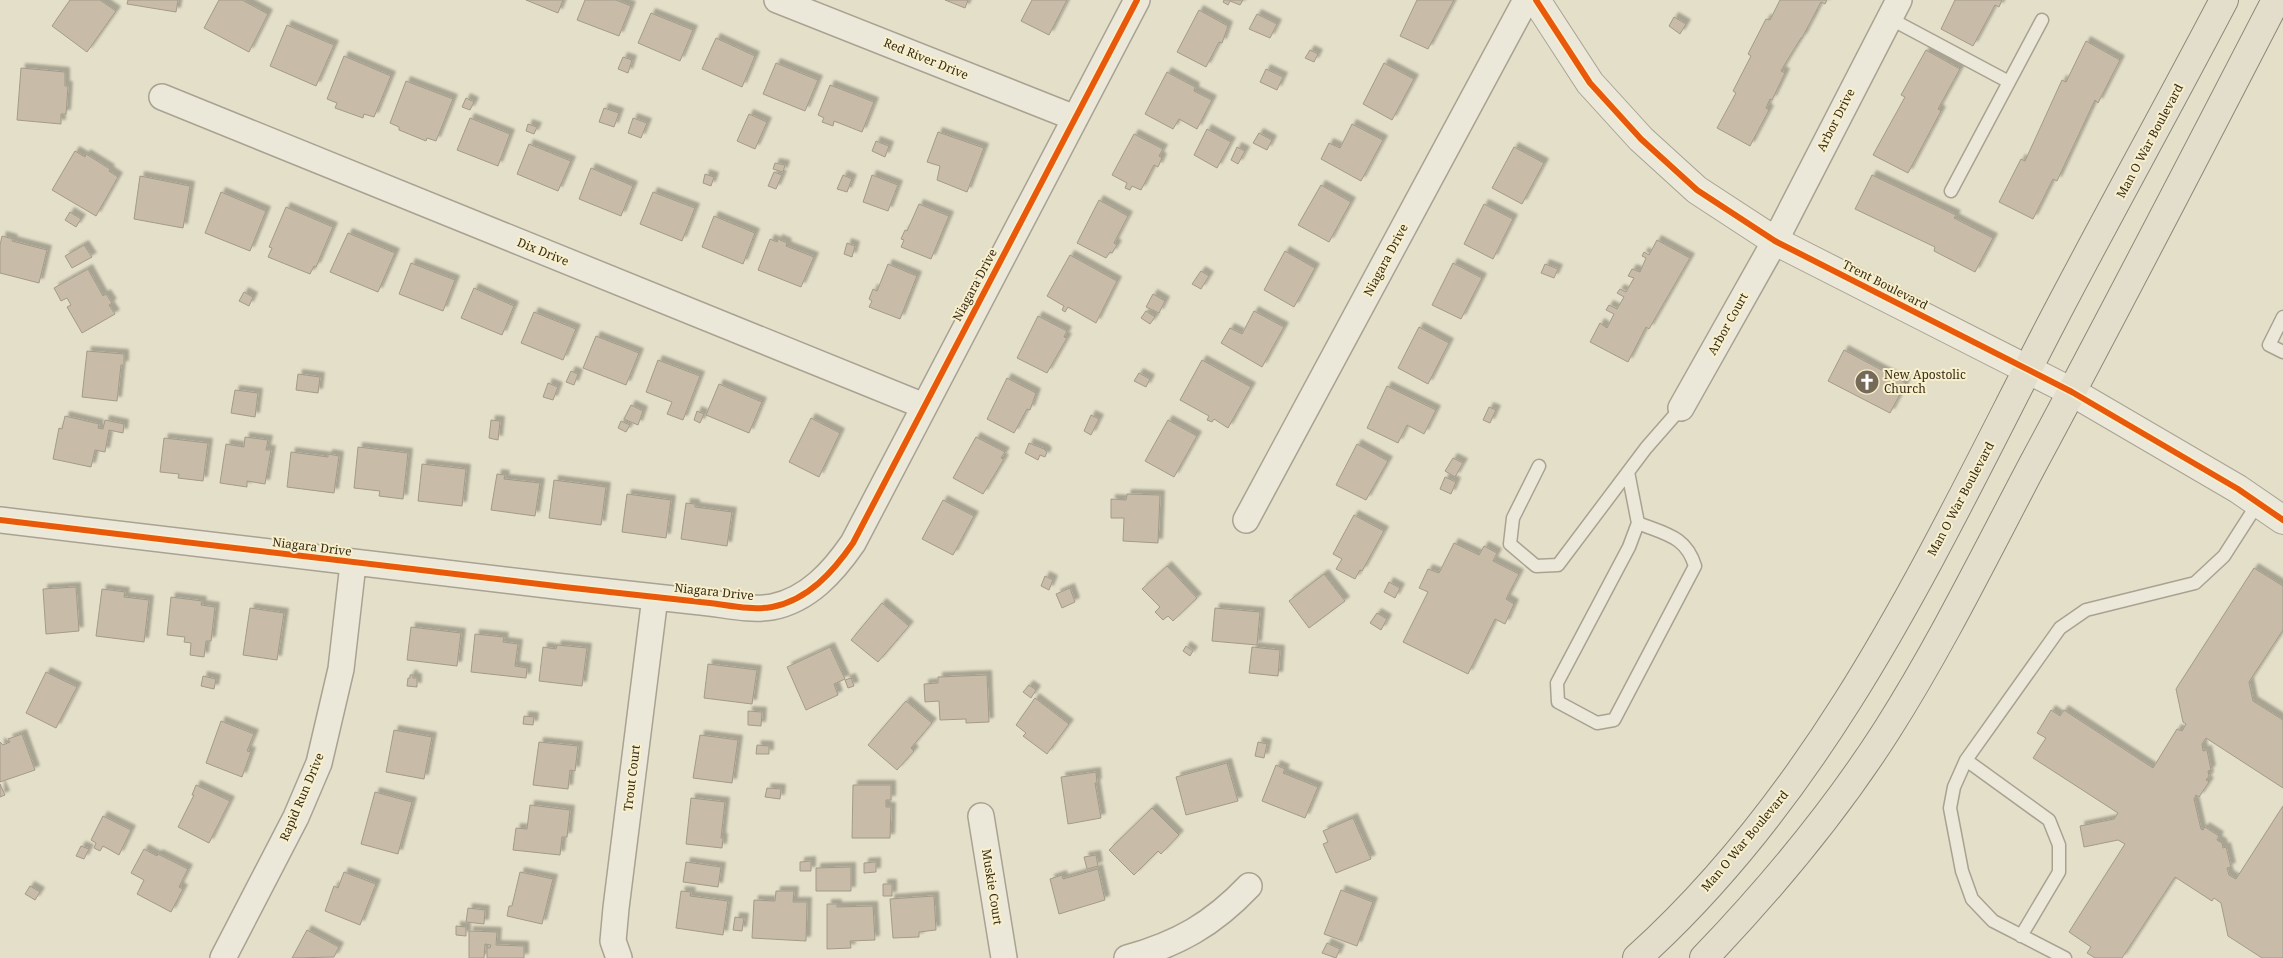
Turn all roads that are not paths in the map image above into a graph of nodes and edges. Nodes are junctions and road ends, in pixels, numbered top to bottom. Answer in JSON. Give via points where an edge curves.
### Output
{"nodes":[{"id":1,"x":777,"y":0,"type":"edge"},
{"id":2,"x":1137,"y":0,"type":"edge"},
{"id":3,"x":1526,"y":0,"type":"edge"},
{"id":4,"x":1536,"y":0,"type":"edge"},
{"id":5,"x":2224,"y":0,"type":"edge"},
{"id":6,"x":2276,"y":0,"type":"edge"},
{"id":7,"x":1894,"y":9,"type":"edge"},
{"id":8,"x":2042,"y":20,"type":"dead end"},
{"id":9,"x":2009,"y":82,"type":"junction"},
{"id":10,"x":162,"y":98,"type":"dead end"},
{"id":11,"x":1076,"y":118,"type":"junction"},
{"id":12,"x":1951,"y":191,"type":"dead end"},
{"id":13,"x":1775,"y":241,"type":"junction"},
{"id":14,"x":2283,"y":317,"type":"edge"},
{"id":15,"x":2283,"y":352,"type":"edge"},
{"id":16,"x":2028,"y":371,"type":"junction"},
{"id":17,"x":2072,"y":392,"type":"junction"},
{"id":18,"x":924,"y":406,"type":"junction"},
{"id":19,"x":1680,"y":408,"type":"joint"},
{"id":20,"x":1539,"y":466,"type":"dead end"},
{"id":21,"x":1628,"y":472,"type":"junction"},
{"id":22,"x":2258,"y":503,"type":"junction"},
{"id":23,"x":0,"y":520,"type":"edge"},
{"id":24,"x":1246,"y":520,"type":"dead end"},
{"id":25,"x":2283,"y":520,"type":"edge"},
{"id":26,"x":1638,"y":523,"type":"junction"},
{"id":27,"x":353,"y":564,"type":"junction"},
{"id":28,"x":655,"y":597,"type":"junction"},
{"id":29,"x":1966,"y":760,"type":"junction"},
{"id":30,"x":981,"y":816,"type":"dead end"},
{"id":31,"x":1249,"y":886,"type":"dead end"},
{"id":32,"x":2021,"y":936,"type":"junction"},
{"id":33,"x":223,"y":958,"type":"edge"},
{"id":34,"x":619,"y":958,"type":"edge"},
{"id":35,"x":1004,"y":958,"type":"edge"},
{"id":36,"x":1127,"y":958,"type":"edge"},
{"id":37,"x":1637,"y":958,"type":"edge"},
{"id":38,"x":1704,"y":958,"type":"edge"},
{"id":39,"x":2065,"y":958,"type":"edge"}],
"edges":[{"from":1,"to":11,"type":"street","name":"Red River Drive"},
{"from":2,"to":11,"type":"street","name":"Niagara Drive"},
{"from":3,"to":24,"type":"street","name":"Niagara Drive"},
{"from":4,"to":13,"type":"street","name":"Trent Boulevard","via":[[1590,83],[1641,139],[1697,190]]},
{"from":5,"to":16,"type":"main road","name":"Man O War Boulevard"},
{"from":6,"to":17,"type":"main road"},
{"from":7,"to":9,"type":"lane"},
{"from":7,"to":13,"type":"street","name":"Arbor Drive"},
{"from":8,"to":9,"type":"lane"},
{"from":9,"to":12,"type":"lane"},
{"from":10,"to":18,"type":"street","name":"Dix Drive"},
{"from":11,"to":18,"type":"street","name":"Niagara Drive"},
{"from":13,"to":16,"type":"street","name":"Trent Boulevard"},
{"from":13,"to":19,"type":"street","name":"Arbor Court"},
{"from":14,"to":15,"type":"lane","via":[[2269,345]]},
{"from":16,"to":17,"type":"street","name":"Trent Boulevard"},
{"from":16,"to":37,"type":"main road","name":"Man O War Boulevard","via":[[1867,670],[1814,755],[1732,860]]},
{"from":17,"to":22,"type":"street","name":"Trent Boulevard"},
{"from":17,"to":38,"type":"main road","via":[[1932,654],[1887,730],[1831,812],[1793,860]]},
{"from":18,"to":28,"type":"street","name":"Niagara Drive","via":[[853,543],[825,579],[806,593],[783,604],[754,608]]},
{"from":19,"to":21,"type":"lane"},
{"from":20,"to":21,"type":"lane","via":[[1513,518],[1510,544],[1536,566],[1558,565]]},
{"from":21,"to":26,"type":"lane"},
{"from":22,"to":25,"type":"street","name":"Trent Boulevard"},
{"from":22,"to":29,"type":"lane","via":[[2224,556],[2194,583],[2086,610],[2060,628]]},
{"from":23,"to":27,"type":"street","name":"Niagara Drive"},
{"from":26,"to":26,"type":"lane","via":[[1629,547],[1557,683],[1558,702],[1597,723],[1614,720],[1696,566],[1681,540]]},
{"from":27,"to":28,"type":"street","name":"Niagara Drive"},
{"from":27,"to":33,"type":"street","name":"Rapid Run Drive","via":[[341,669],[319,763],[296,817]]},
{"from":28,"to":34,"type":"street","name":"Trout Court","via":[[616,908],[613,941]]},
{"from":29,"to":32,"type":"lane","via":[[1954,787],[1950,808],[1962,871],[1972,899],[1993,921]]},
{"from":29,"to":32,"type":"lane","via":[[2049,820],[2059,845],[2059,872]]},
{"from":30,"to":35,"type":"street","name":"Muskie Court"},
{"from":31,"to":36,"type":"street","via":[[1232,904],[1199,929],[1156,950]]},
{"from":32,"to":39,"type":"lane"}]}
